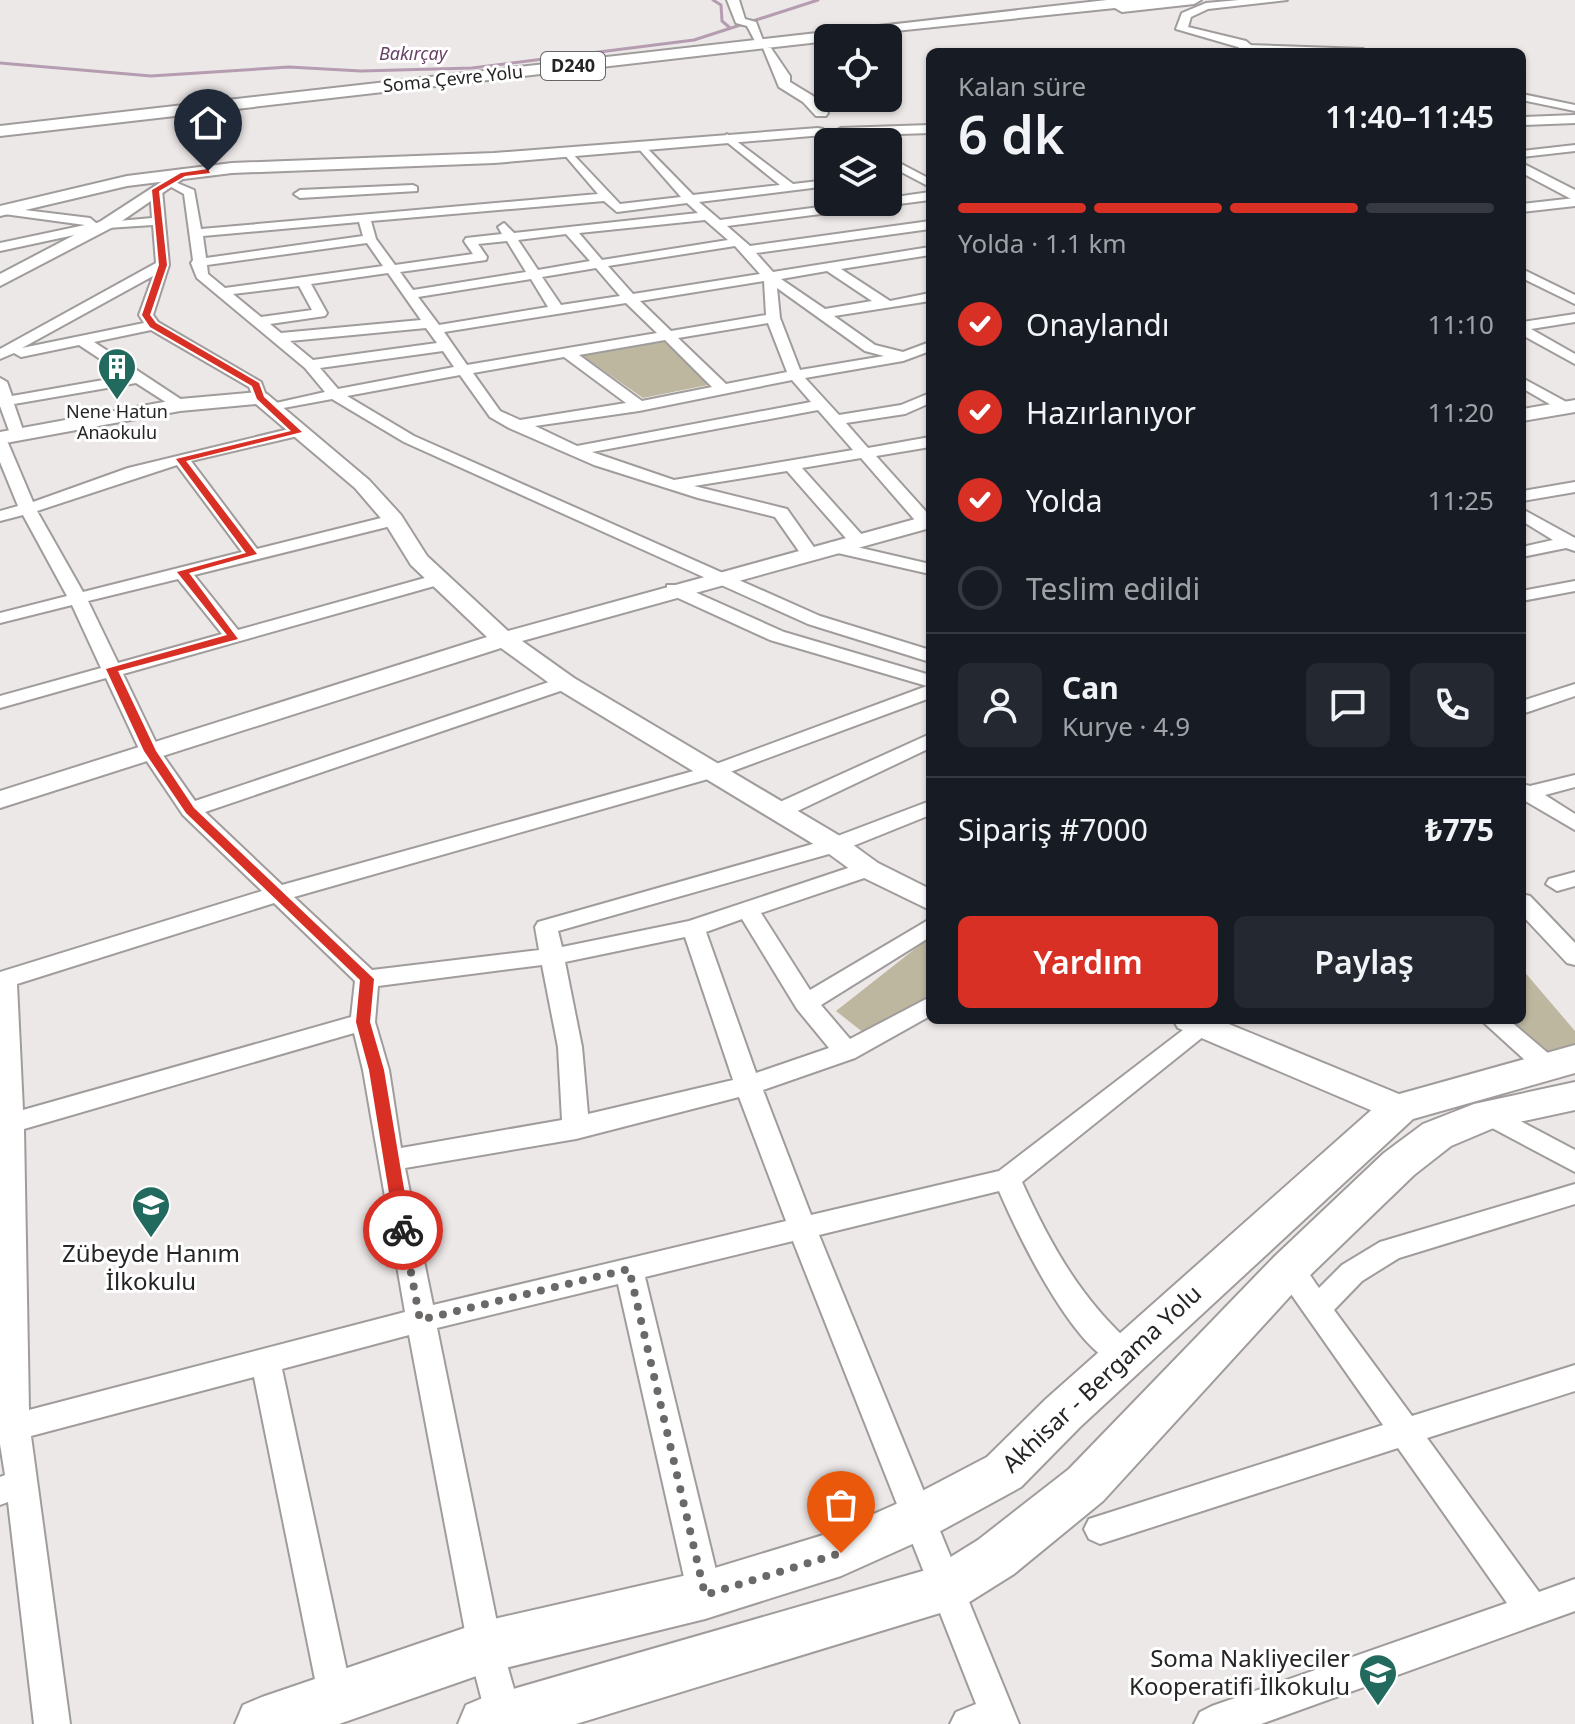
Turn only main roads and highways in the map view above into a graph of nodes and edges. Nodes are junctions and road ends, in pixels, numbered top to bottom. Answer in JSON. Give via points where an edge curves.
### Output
{"nodes":[{"id":1,"x":1145,"y":0,"type":"edge"},
{"id":2,"x":1194,"y":0,"type":"edge"},
{"id":3,"x":902,"y":34,"type":"edge"},
{"id":4,"x":814,"y":44,"type":"edge"},
{"id":5,"x":1575,"y":119,"type":"edge"},
{"id":6,"x":1526,"y":121,"type":"edge"},
{"id":7,"x":922,"y":129,"type":"edge"},
{"id":8,"x":0,"y":131,"type":"edge"},
{"id":9,"x":0,"y":138,"type":"edge"},
{"id":10,"x":2,"y":211,"type":"edge"},
{"id":11,"x":1566,"y":1074,"type":"edge"},
{"id":12,"x":498,"y":1722,"type":"edge"},
{"id":13,"x":262,"y":1724,"type":"edge"}],
"edges":[{"from":1,"to":8,"type":"highway","name":"Soma Çevre Yolu","number":"D240"},
{"from":2,"to":3,"type":"highway"},
{"from":4,"to":9,"type":"highway","name":"Soma Çevre Yolu","number":"D240"},
{"from":5,"to":6,"type":"main road"},
{"from":7,"to":10,"type":"main road","via":[[826,125],[569,153],[309,163],[102,186]]},
{"from":11,"to":12,"type":"main road","via":[[1437,1135],[1399,1164],[1289,1269],[1086,1485],[996,1557],[945,1589]]},
{"from":11,"to":13,"type":"main road","name":"Akhisar - Bergama Yolu","via":[[1399,1108],[1004,1472],[920,1517],[841,1553],[705,1595],[485,1647]]}]}
